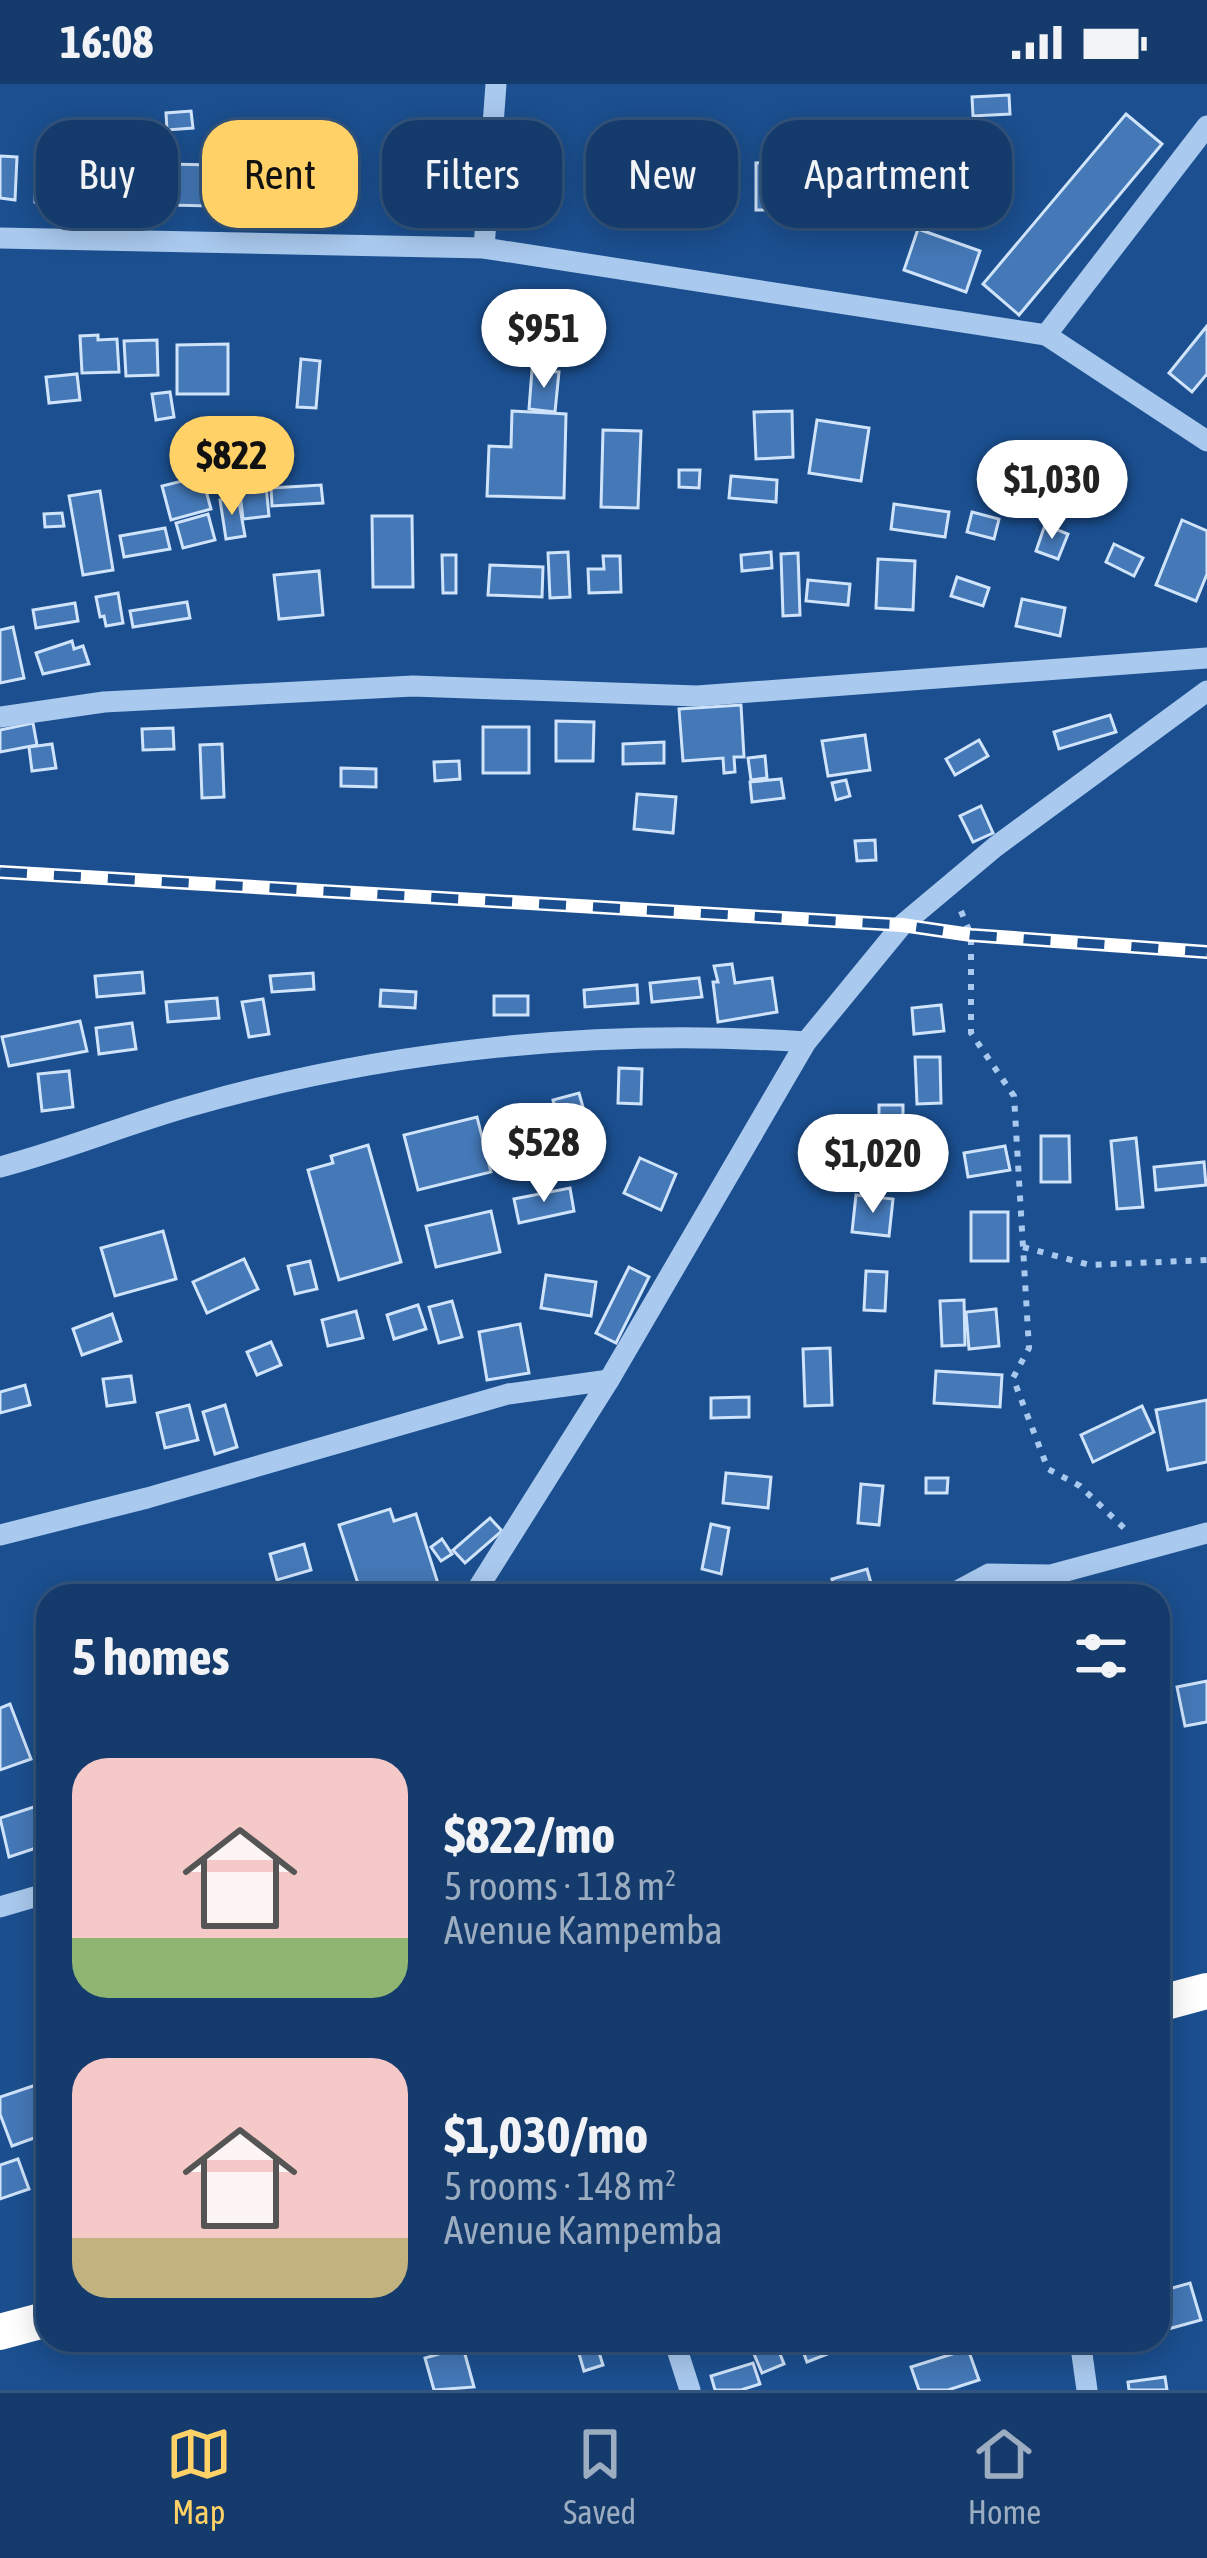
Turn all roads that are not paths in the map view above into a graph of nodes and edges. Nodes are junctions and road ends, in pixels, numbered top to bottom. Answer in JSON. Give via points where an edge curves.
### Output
{"nodes":[{"id":1,"x":496,"y":84,"type":"edge"},
{"id":2,"x":1207,"y":126,"type":"edge"},
{"id":3,"x":0,"y":238,"type":"edge"},
{"id":4,"x":484,"y":248,"type":"junction"},
{"id":5,"x":1046,"y":335,"type":"junction"},
{"id":6,"x":1207,"y":441,"type":"edge"},
{"id":7,"x":1207,"y":658,"type":"edge"},
{"id":8,"x":1207,"y":691,"type":"edge"},
{"id":9,"x":0,"y":716,"type":"edge"},
{"id":10,"x":806,"y":1042,"type":"junction"},
{"id":11,"x":0,"y":1166,"type":"edge"},
{"id":12,"x":609,"y":1380,"type":"junction"},
{"id":13,"x":1207,"y":1532,"type":"edge"},
{"id":14,"x":0,"y":1534,"type":"edge"},
{"id":15,"x":481,"y":1584,"type":"edge"},
{"id":16,"x":970,"y":1584,"type":"edge"},
{"id":17,"x":36,"y":1896,"type":"edge"},
{"id":18,"x":0,"y":1906,"type":"edge"},
{"id":19,"x":1207,"y":1991,"type":"edge"},
{"id":20,"x":1170,"y":2001,"type":"edge"},
{"id":21,"x":36,"y":2322,"type":"edge"},
{"id":22,"x":0,"y":2332,"type":"edge"},
{"id":23,"x":678,"y":2352,"type":"edge"},
{"id":24,"x":1082,"y":2352,"type":"edge"},
{"id":25,"x":690,"y":2390,"type":"edge"},
{"id":26,"x":1087,"y":2390,"type":"edge"}],
"edges":[{"from":1,"to":4,"type":"street"},
{"from":2,"to":5,"type":"street"},
{"from":3,"to":4,"type":"street"},
{"from":4,"to":5,"type":"street"},
{"from":5,"to":6,"type":"street"},
{"from":7,"to":9,"type":"street","via":[[697,697],[412,686],[104,702]]},
{"from":8,"to":10,"type":"street","via":[[902,925]]},
{"from":10,"to":11,"type":"street","via":[[720,1036],[521,1045],[382,1064],[194,1105]]},
{"from":10,"to":12,"type":"street"},
{"from":12,"to":14,"type":"street","via":[[508,1394]]},
{"from":12,"to":15,"type":"street"},
{"from":13,"to":16,"type":"street","via":[[1051,1575],[989,1574]]},
{"from":17,"to":18,"type":"street"},
{"from":19,"to":20,"type":"highway"},
{"from":21,"to":22,"type":"highway"},
{"from":23,"to":25,"type":"street"},
{"from":24,"to":26,"type":"street"}]}
